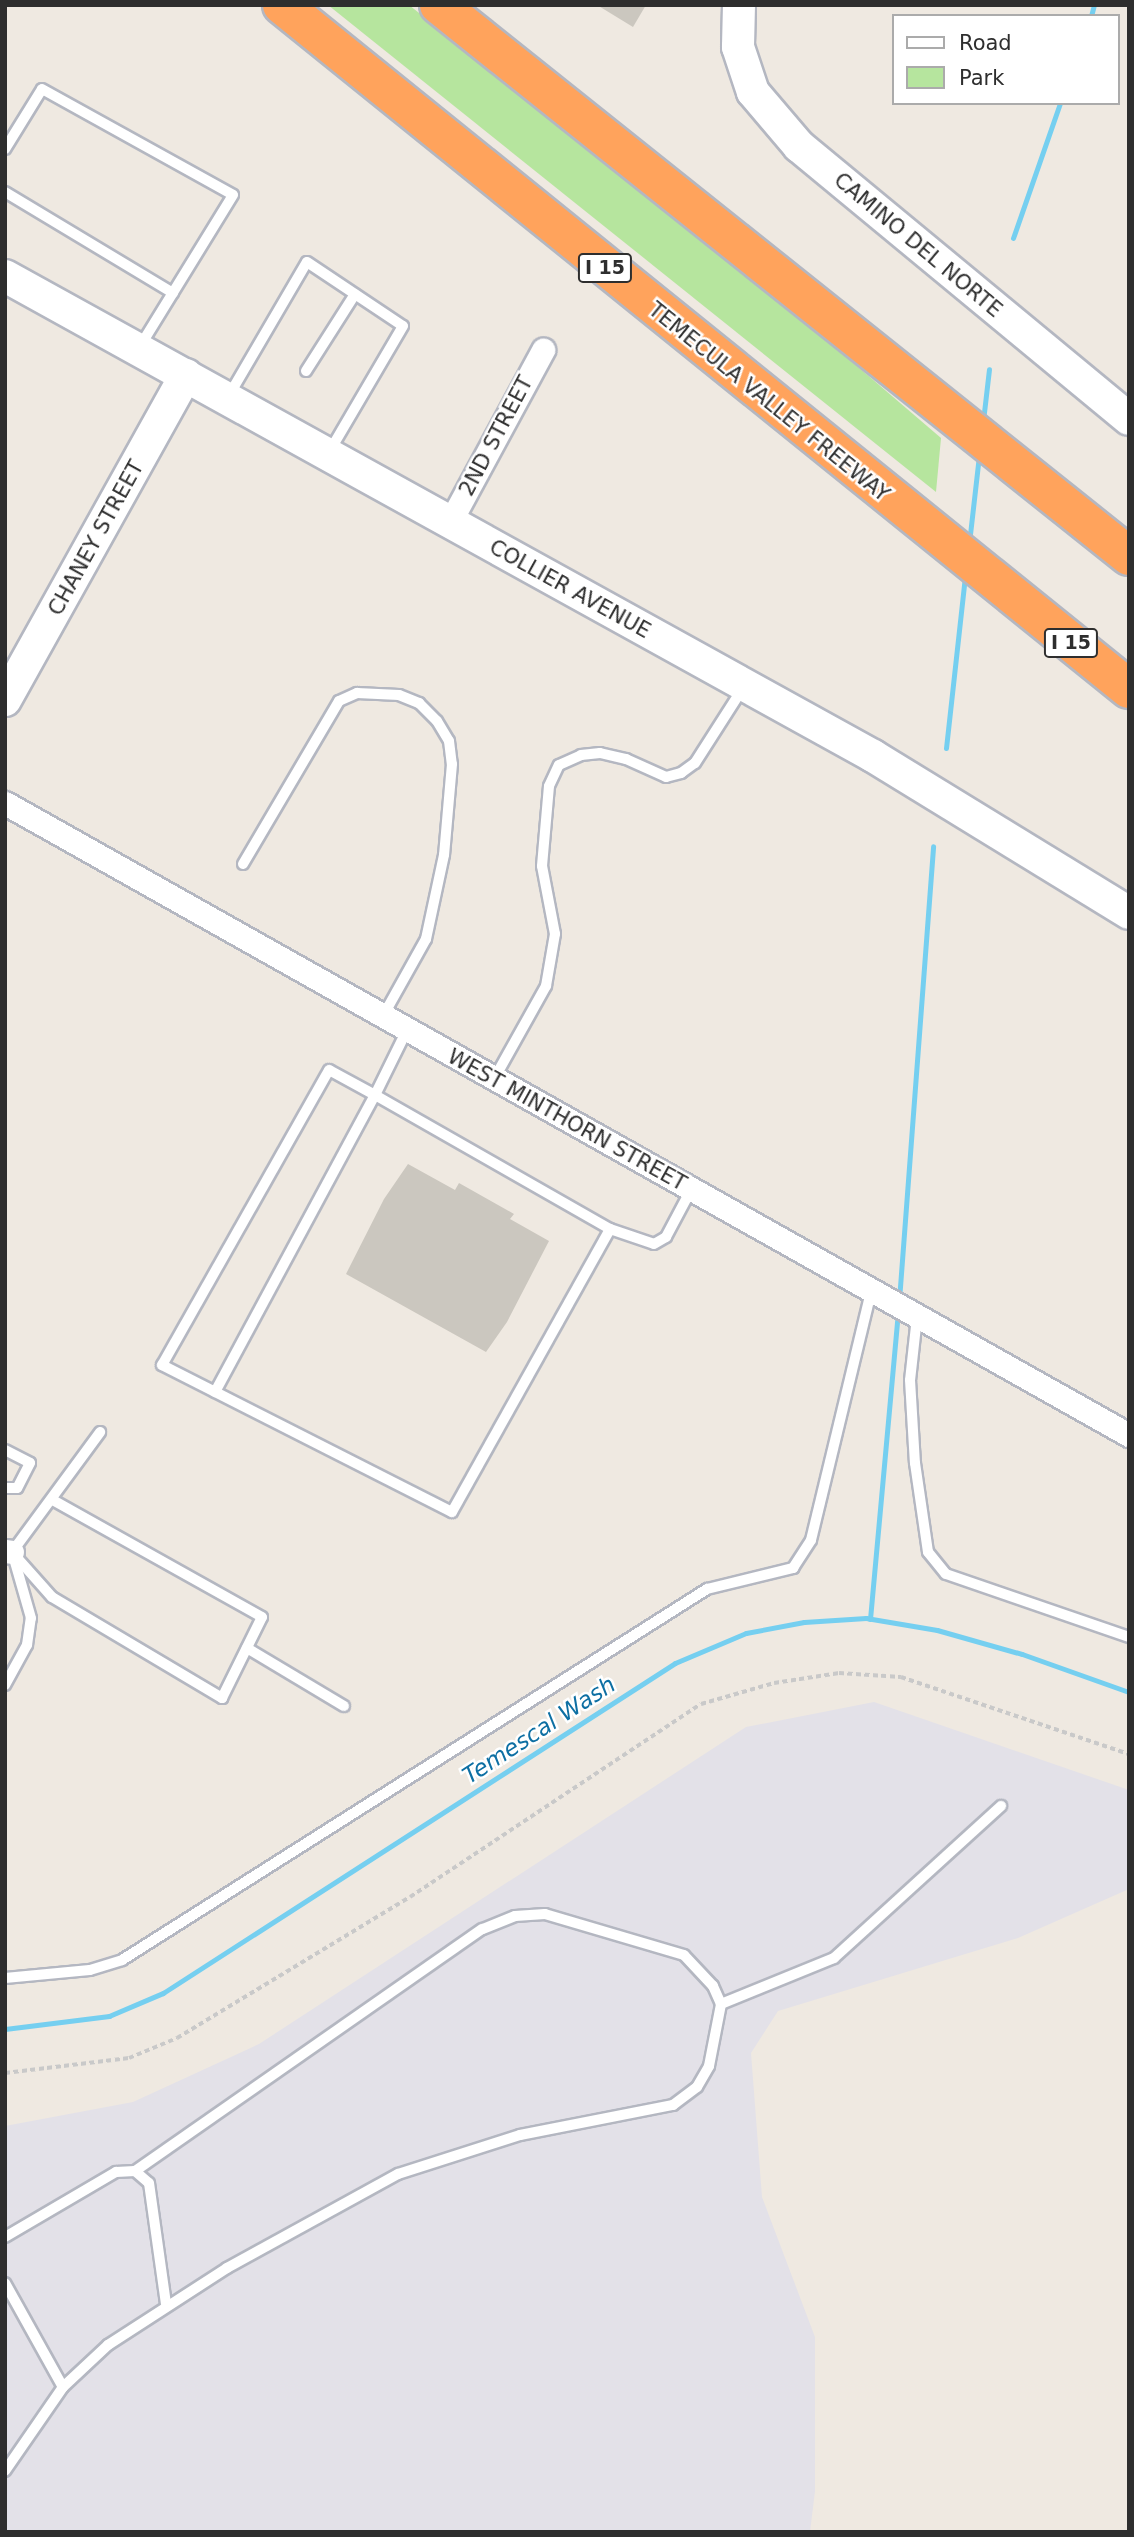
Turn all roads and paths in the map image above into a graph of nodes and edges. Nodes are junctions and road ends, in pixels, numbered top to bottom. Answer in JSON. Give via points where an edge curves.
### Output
{"nodes":[{"id":1,"x":282,"y":5,"type":"edge"},
{"id":2,"x":439,"y":5,"type":"edge"},
{"id":3,"x":739,"y":5,"type":"edge"},
{"id":4,"x":5,"y":149,"type":"edge"},
{"id":5,"x":5,"y":192,"type":"edge"},
{"id":6,"x":5,"y":276,"type":"edge"},
{"id":7,"x":173,"y":293,"type":"junction"},
{"id":8,"x":355,"y":294,"type":"junction"},
{"id":9,"x":139,"y":348,"type":"junction"},
{"id":10,"x":542,"y":350,"type":"dead end"},
{"id":11,"x":306,"y":371,"type":"dead end"},
{"id":12,"x":186,"y":375,"type":"junction"},
{"id":13,"x":228,"y":397,"type":"junction"},
{"id":14,"x":1129,"y":419,"type":"edge"},
{"id":15,"x":328,"y":453,"type":"junction"},
{"id":16,"x":450,"y":522,"type":"junction"},
{"id":17,"x":1129,"y":556,"type":"edge"},
{"id":18,"x":745,"y":685,"type":"junction"},
{"id":19,"x":1129,"y":689,"type":"edge"},
{"id":20,"x":5,"y":700,"type":"edge"},
{"id":21,"x":5,"y":803,"type":"edge"},
{"id":22,"x":243,"y":864,"type":"dead end"},
{"id":23,"x":1129,"y":913,"type":"edge"},
{"id":24,"x":383,"y":1016,"type":"junction"},
{"id":25,"x":407,"y":1030,"type":"junction"},
{"id":26,"x":494,"y":1079,"type":"junction"},
{"id":27,"x":375,"y":1095,"type":"junction"},
{"id":28,"x":691,"y":1190,"type":"junction"},
{"id":29,"x":610,"y":1229,"type":"junction"},
{"id":30,"x":863,"y":1287,"type":"junction"},
{"id":31,"x":917,"y":1317,"type":"junction"},
{"id":32,"x":215,"y":1392,"type":"junction"},
{"id":33,"x":100,"y":1432,"type":"dead end"},
{"id":34,"x":1129,"y":1435,"type":"edge"},
{"id":35,"x":5,"y":1450,"type":"edge"},
{"id":36,"x":5,"y":1488,"type":"edge"},
{"id":37,"x":53,"y":1500,"type":"junction"},
{"id":38,"x":8,"y":1551,"type":"edge"},
{"id":39,"x":1129,"y":1637,"type":"edge"},
{"id":40,"x":247,"y":1648,"type":"junction"},
{"id":41,"x":5,"y":1685,"type":"edge"},
{"id":42,"x":344,"y":1706,"type":"dead end"},
{"id":43,"x":1129,"y":1754,"type":"edge"},
{"id":44,"x":1001,"y":1807,"type":"dead end"},
{"id":45,"x":5,"y":1978,"type":"edge"},
{"id":46,"x":721,"y":2004,"type":"junction"},
{"id":47,"x":5,"y":2073,"type":"edge"},
{"id":48,"x":135,"y":2171,"type":"junction"},
{"id":49,"x":5,"y":2237,"type":"edge"},
{"id":50,"x":5,"y":2283,"type":"edge"},
{"id":51,"x":166,"y":2304,"type":"junction"},
{"id":52,"x":63,"y":2386,"type":"junction"},
{"id":53,"x":5,"y":2471,"type":"edge"}],
"edges":[{"from":1,"to":19,"type":"highway","name":"TEMECULA VALLEY FREEWAY","number":"I 15"},
{"from":2,"to":17,"type":"highway"},
{"from":3,"to":14,"type":"main road","name":"CAMINO DEL NORTE","via":[[738,47],[753,92],[799,146]]},
{"from":4,"to":7,"type":"lane","via":[[42,89],[233,195]]},
{"from":5,"to":7,"type":"lane"},
{"from":6,"to":9,"type":"main road","name":"COLLIER AVENUE"},
{"from":7,"to":9,"type":"lane"},
{"from":8,"to":11,"type":"lane"},
{"from":8,"to":13,"type":"lane","via":[[307,262]]},
{"from":8,"to":15,"type":"lane","via":[[403,326]]},
{"from":9,"to":12,"type":"main road","name":"COLLIER AVENUE"},
{"from":10,"to":16,"type":"street","name":"2ND STREET"},
{"from":12,"to":13,"type":"main road","name":"COLLIER AVENUE"},
{"from":12,"to":20,"type":"main road","name":"CHANEY STREET"},
{"from":13,"to":15,"type":"main road","name":"COLLIER AVENUE"},
{"from":15,"to":16,"type":"main road","name":"COLLIER AVENUE"},
{"from":16,"to":18,"type":"main road","name":"COLLIER AVENUE"},
{"from":18,"to":23,"type":"main road","name":"COLLIER AVENUE","via":[[873,756]]},
{"from":18,"to":26,"type":"lane","via":[[695,763],[681,773],[666,777],[600,753],[559,765],[549,786],[542,866],[555,934],[545,986]]},
{"from":21,"to":24,"type":"street","name":"WEST MINTHORN STREET"},
{"from":22,"to":24,"type":"lane","via":[[339,701],[357,693],[399,695],[419,703],[437,721],[449,741],[452,764],[443,855],[426,939]]},
{"from":24,"to":25,"type":"street","name":"WEST MINTHORN STREET"},
{"from":25,"to":26,"type":"street","name":"WEST MINTHORN STREET"},
{"from":25,"to":27,"type":"lane"},
{"from":26,"to":28,"type":"street","name":"WEST MINTHORN STREET"},
{"from":27,"to":29,"type":"lane"},
{"from":27,"to":32,"type":"lane"},
{"from":27,"to":32,"type":"lane","via":[[329,1070],[162,1365]]},
{"from":28,"to":29,"type":"lane","via":[[666,1237],[654,1244]]},
{"from":28,"to":30,"type":"street","name":"WEST MINTHORN STREET"},
{"from":29,"to":32,"type":"lane","via":[[452,1512]]},
{"from":30,"to":31,"type":"street","name":"WEST MINTHORN STREET"},
{"from":30,"to":45,"type":"lane","via":[[811,1540],[793,1568],[707,1589],[122,1960],[90,1970]]},
{"from":31,"to":34,"type":"street","name":"WEST MINTHORN STREET"},
{"from":31,"to":39,"type":"lane","via":[[910,1380],[928,1552],[946,1574]]},
{"from":33,"to":37,"type":"lane"},
{"from":35,"to":36,"type":"lane","via":[[30,1463],[17,1488]]},
{"from":37,"to":38,"type":"lane"},
{"from":37,"to":40,"type":"lane","via":[[262,1617]]},
{"from":38,"to":40,"type":"lane","via":[[52,1597],[222,1698]]},
{"from":38,"to":41,"type":"lane","via":[[31,1618],[27,1646]]},
{"from":40,"to":42,"type":"lane"},
{"from":43,"to":47,"type":"path","via":[[901,1677],[839,1673],[738,1693],[701,1704],[410,1897],[177,2038],[129,2058]]},
{"from":44,"to":46,"type":"lane","via":[[834,1958]]},
{"from":46,"to":48,"type":"lane","via":[[713,1986],[684,1955],[545,1914],[515,1916],[482,1929]]},
{"from":46,"to":51,"type":"lane","via":[[709,2066],[697,2087],[673,2105],[520,2135],[398,2174]]},
{"from":48,"to":49,"type":"lane","via":[[116,2172]]},
{"from":48,"to":51,"type":"lane","via":[[149,2183]]},
{"from":50,"to":52,"type":"lane"},
{"from":51,"to":52,"type":"lane","via":[[107,2345]]},
{"from":52,"to":53,"type":"lane"}]}
